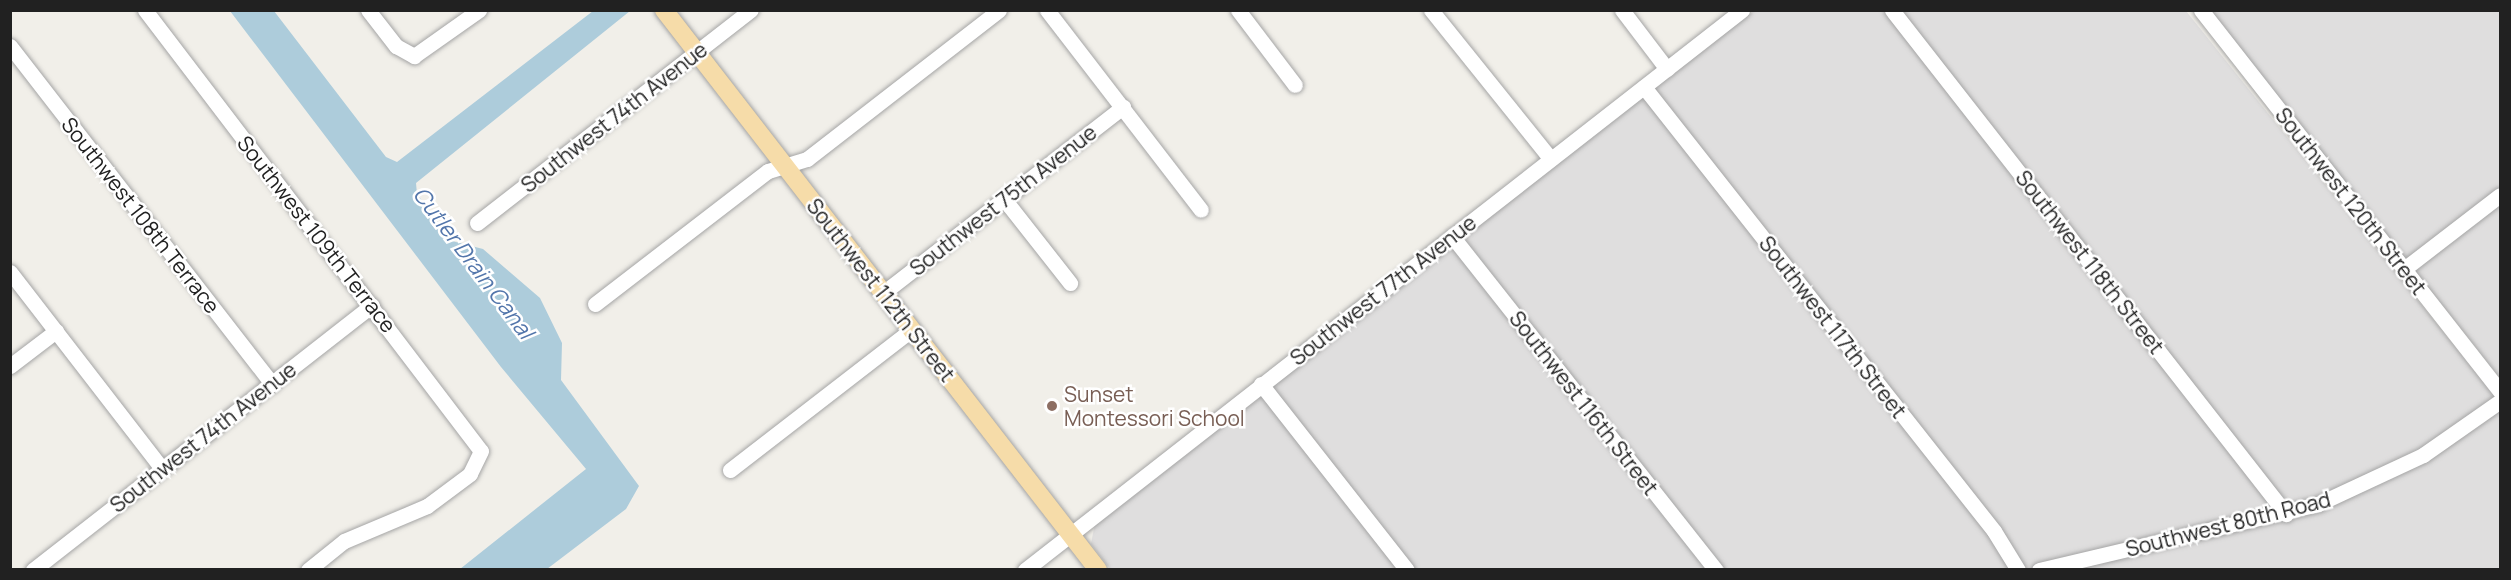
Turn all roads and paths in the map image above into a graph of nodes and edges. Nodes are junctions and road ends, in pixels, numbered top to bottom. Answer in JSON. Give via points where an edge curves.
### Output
{"nodes":[{"id":1,"x":145,"y":10,"type":"edge"},
{"id":2,"x":368,"y":10,"type":"edge"},
{"id":3,"x":479,"y":10,"type":"edge"},
{"id":4,"x":664,"y":10,"type":"edge"},
{"id":5,"x":752,"y":10,"type":"edge"},
{"id":6,"x":999,"y":10,"type":"edge"},
{"id":7,"x":1047,"y":10,"type":"edge"},
{"id":8,"x":1238,"y":10,"type":"edge"},
{"id":9,"x":1431,"y":10,"type":"edge"},
{"id":10,"x":1622,"y":10,"type":"edge"},
{"id":11,"x":1742,"y":10,"type":"edge"},
{"id":12,"x":1892,"y":10,"type":"edge"},
{"id":13,"x":2201,"y":10,"type":"edge"},
{"id":14,"x":10,"y":46,"type":"edge"},
{"id":15,"x":696,"y":52,"type":"junction"},
{"id":16,"x":1667,"y":69,"type":"junction"},
{"id":17,"x":1295,"y":85,"type":"dead end"},
{"id":18,"x":1644,"y":87,"type":"junction"},
{"id":19,"x":1122,"y":107,"type":"junction"},
{"id":20,"x":1551,"y":159,"type":"junction"},
{"id":21,"x":785,"y":166,"type":"junction"},
{"id":22,"x":2500,"y":195,"type":"edge"},
{"id":23,"x":1005,"y":199,"type":"junction"},
{"id":24,"x":1201,"y":210,"type":"dead end"},
{"id":25,"x":477,"y":223,"type":"dead end"},
{"id":26,"x":1452,"y":236,"type":"junction"},
{"id":27,"x":2404,"y":269,"type":"junction"},
{"id":28,"x":10,"y":272,"type":"edge"},
{"id":29,"x":1070,"y":283,"type":"dead end"},
{"id":30,"x":883,"y":293,"type":"junction"},
{"id":31,"x":595,"y":304,"type":"dead end"},
{"id":32,"x":372,"y":305,"type":"junction"},
{"id":33,"x":911,"y":330,"type":"junction"},
{"id":34,"x":56,"y":331,"type":"junction"},
{"id":35,"x":10,"y":366,"type":"edge"},
{"id":36,"x":272,"y":384,"type":"junction"},
{"id":37,"x":1261,"y":384,"type":"junction"},
{"id":38,"x":2500,"y":391,"type":"edge"},
{"id":39,"x":2500,"y":401,"type":"edge"},
{"id":40,"x":162,"y":469,"type":"junction"},
{"id":41,"x":730,"y":470,"type":"dead end"},
{"id":42,"x":2286,"y":514,"type":"junction"},
{"id":43,"x":1071,"y":534,"type":"junction"},
{"id":44,"x":33,"y":570,"type":"edge"},
{"id":45,"x":308,"y":570,"type":"edge"},
{"id":46,"x":1025,"y":570,"type":"edge"},
{"id":47,"x":1098,"y":570,"type":"edge"},
{"id":48,"x":1407,"y":570,"type":"edge"},
{"id":49,"x":1716,"y":570,"type":"edge"},
{"id":50,"x":2018,"y":570,"type":"edge"},
{"id":51,"x":2039,"y":570,"type":"edge"}],
"edges":[{"from":1,"to":32,"type":"street","name":"Southwest 109th Terrace"},
{"from":2,"to":3,"type":"street","via":[[408,54],[426,51]]},
{"from":4,"to":15,"type":"main road","name":"Southwest 112th Street"},
{"from":5,"to":15,"type":"street","name":"Southwest 74th Avenue"},
{"from":6,"to":21,"type":"street","via":[[807,159]]},
{"from":7,"to":19,"type":"street"},
{"from":8,"to":17,"type":"street"},
{"from":9,"to":20,"type":"street"},
{"from":10,"to":16,"type":"street"},
{"from":11,"to":16,"type":"street","name":"Southwest 77th Avenue"},
{"from":12,"to":42,"type":"street","name":"Southwest 118th Street"},
{"from":13,"to":27,"type":"street","name":"Southwest 120th Street"},
{"from":14,"to":36,"type":"street","name":"Southwest 108th Terrace"},
{"from":15,"to":21,"type":"main road","name":"Southwest 112th Street"},
{"from":15,"to":25,"type":"street","name":"Southwest 74th Avenue"},
{"from":16,"to":18,"type":"street","name":"Southwest 77th Avenue"},
{"from":18,"to":20,"type":"street","name":"Southwest 77th Avenue"},
{"from":18,"to":50,"type":"street","name":"Southwest 117th Street","via":[[1994,531]]},
{"from":19,"to":23,"type":"street","name":"Southwest 75th Avenue"},
{"from":19,"to":24,"type":"street"},
{"from":20,"to":26,"type":"street","name":"Southwest 77th Avenue"},
{"from":21,"to":30,"type":"main road","name":"Southwest 112th Street"},
{"from":21,"to":31,"type":"street","via":[[768,171]]},
{"from":22,"to":27,"type":"street"},
{"from":23,"to":29,"type":"street"},
{"from":23,"to":30,"type":"street","name":"Southwest 75th Avenue"},
{"from":26,"to":37,"type":"street","name":"Southwest 77th Avenue"},
{"from":26,"to":49,"type":"street","name":"Southwest 116th Street"},
{"from":27,"to":38,"type":"street","name":"Southwest 120th Street"},
{"from":28,"to":34,"type":"street"},
{"from":30,"to":33,"type":"main road","name":"Southwest 112th Street"},
{"from":32,"to":36,"type":"street","name":"Southwest 74th Avenue"},
{"from":32,"to":45,"type":"street","name":"Southwest 109th Terrace","via":[[473,436],[480,461],[427,506],[344,541]]},
{"from":33,"to":41,"type":"street"},
{"from":33,"to":43,"type":"main road","name":"Southwest 112th Street"},
{"from":34,"to":35,"type":"street"},
{"from":34,"to":40,"type":"street"},
{"from":36,"to":40,"type":"street","name":"Southwest 74th Avenue"},
{"from":37,"to":43,"type":"street","name":"Southwest 77th Avenue"},
{"from":37,"to":48,"type":"street"},
{"from":39,"to":42,"type":"street","name":"Southwest 80th Road","via":[[2392,472]]},
{"from":40,"to":44,"type":"street","name":"Southwest 74th Avenue"},
{"from":42,"to":51,"type":"street","name":"Southwest 80th Road"},
{"from":43,"to":46,"type":"street","name":"Southwest 77th Avenue"},
{"from":43,"to":47,"type":"main road","name":"Southwest 112th Street"}]}
